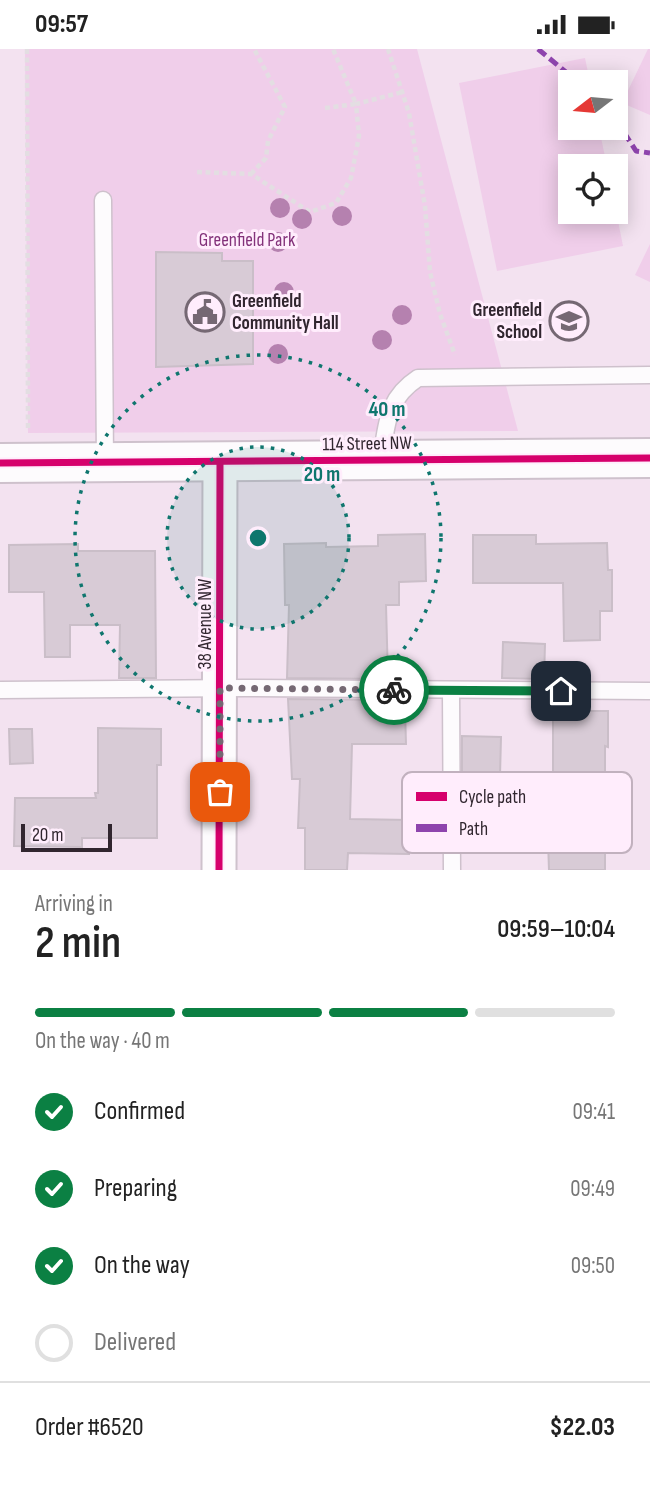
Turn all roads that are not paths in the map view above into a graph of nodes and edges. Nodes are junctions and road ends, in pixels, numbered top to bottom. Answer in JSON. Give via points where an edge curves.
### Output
{"nodes":[{"id":1,"x":103,"y":200,"type":"dead end"},
{"id":2,"x":650,"y":375,"type":"edge"},
{"id":3,"x":650,"y":458,"type":"edge"},
{"id":4,"x":381,"y":460,"type":"junction"},
{"id":5,"x":220,"y":461,"type":"junction"},
{"id":6,"x":105,"y":462,"type":"junction"},
{"id":7,"x":0,"y":463,"type":"edge"},
{"id":8,"x":220,"y":688,"type":"junction"},
{"id":9,"x":0,"y":690,"type":"edge"},
{"id":10,"x":451,"y":691,"type":"junction"},
{"id":11,"x":650,"y":691,"type":"edge"},
{"id":12,"x":451,"y":772,"type":"edge"},
{"id":13,"x":219,"y":870,"type":"edge"}],
"edges":[{"from":1,"to":6,"type":"lane"},
{"from":2,"to":4,"type":"lane","via":[[418,378],[402,389],[392,404]]},
{"from":3,"to":4,"type":"street","name":"114 Street NW"},
{"from":4,"to":5,"type":"street","name":"114 Street NW"},
{"from":5,"to":6,"type":"street","name":"114 Street NW"},
{"from":5,"to":8,"type":"street","name":"38 Avenue NW"},
{"from":6,"to":7,"type":"street","name":"114 Street NW"},
{"from":8,"to":9,"type":"lane"},
{"from":8,"to":10,"type":"lane"},
{"from":8,"to":13,"type":"street","name":"38 Avenue NW"},
{"from":10,"to":11,"type":"lane"},
{"from":10,"to":12,"type":"lane"}]}
